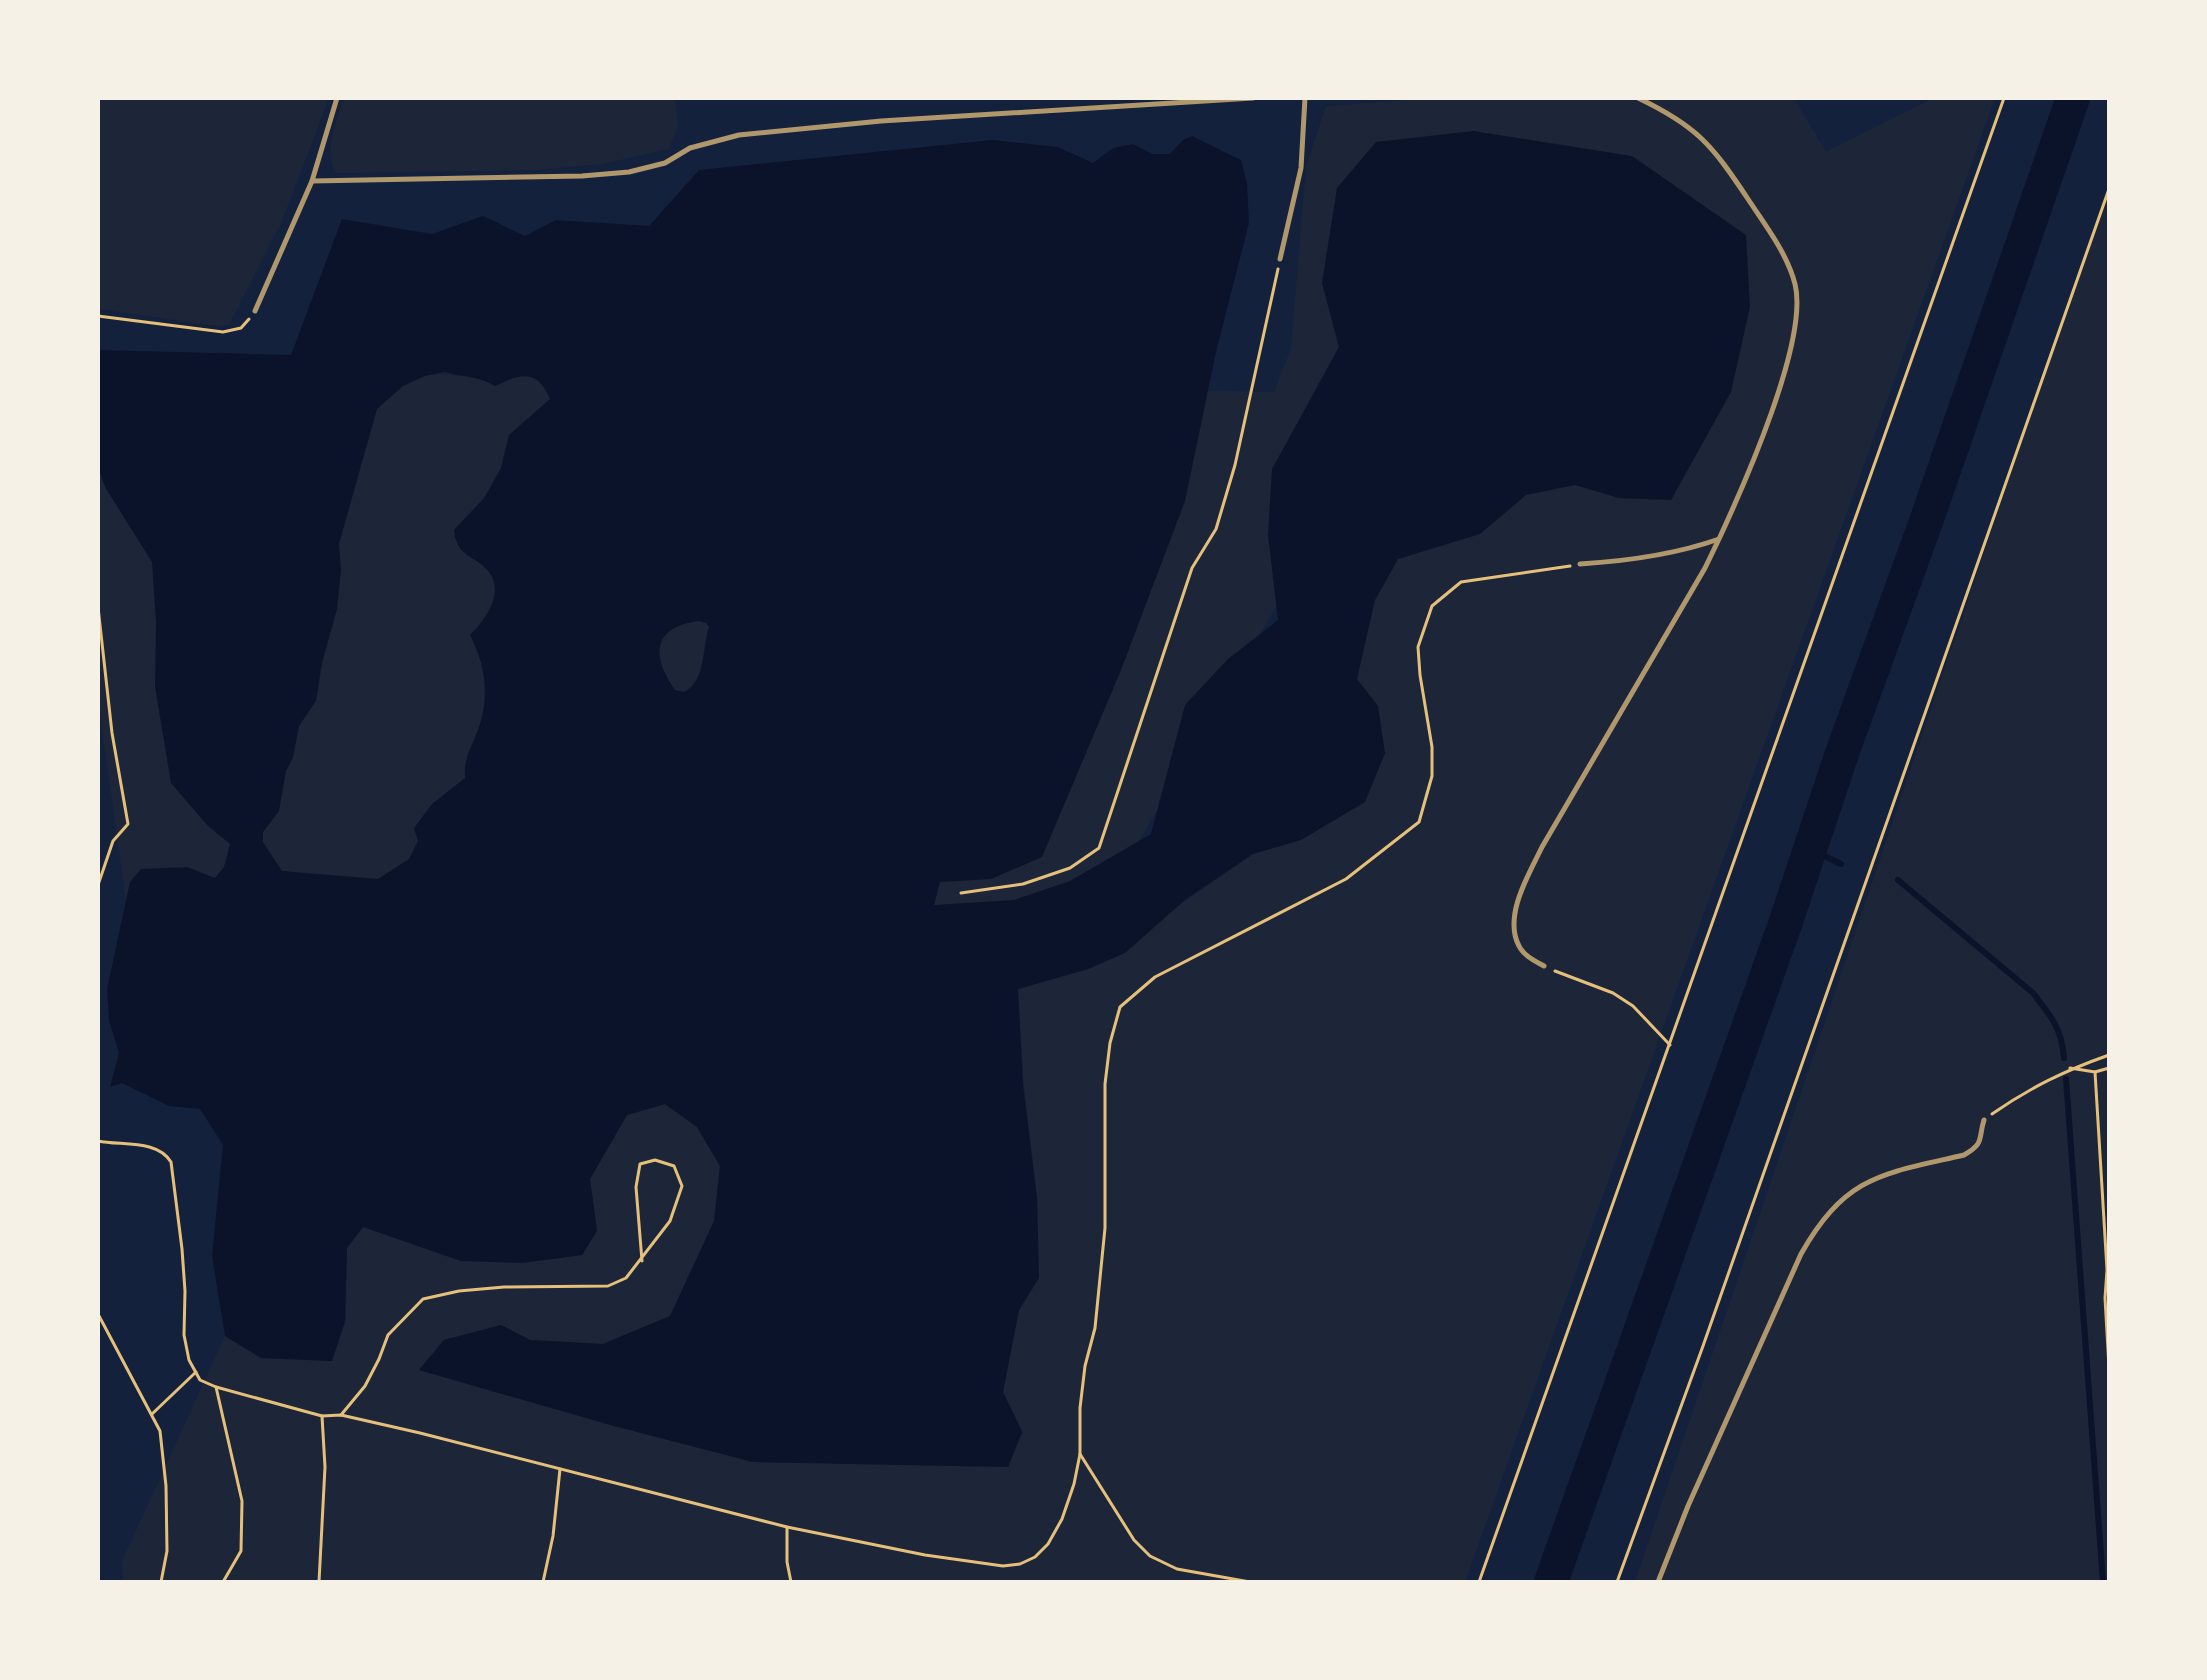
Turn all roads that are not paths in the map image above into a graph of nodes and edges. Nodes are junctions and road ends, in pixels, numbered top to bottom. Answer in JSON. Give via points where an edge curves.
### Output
{"nodes":[{"id":1,"x":337,"y":98,"type":"edge"},
{"id":2,"x":1253,"y":98,"type":"edge"},
{"id":3,"x":1305,"y":98,"type":"edge"},
{"id":4,"x":1638,"y":98,"type":"edge"},
{"id":5,"x":312,"y":181,"type":"junction"},
{"id":6,"x":1280,"y":259,"type":"road end"},
{"id":7,"x":255,"y":311,"type":"road end"},
{"id":8,"x":1719,"y":539,"type":"junction"},
{"id":9,"x":1580,"y":564,"type":"road end"},
{"id":10,"x":1544,"y":966,"type":"road end"},
{"id":11,"x":1984,"y":1120,"type":"road end"},
{"id":12,"x":1658,"y":1582,"type":"edge"}],
"edges":[{"from":1,"to":5,"type":"lane"},
{"from":2,"to":5,"type":"lane","via":[[739,135],[629,172]]},
{"from":3,"to":6,"type":"lane","via":[[1301,168]]},
{"from":4,"to":8,"type":"lane","via":[[1707,141],[1775,240],[1795,284],[1797,303],[1776,401]]},
{"from":5,"to":7,"type":"lane"},
{"from":8,"to":9,"type":"lane","via":[[1631,561]]},
{"from":8,"to":10,"type":"lane","via":[[1530,873],[1514,930],[1519,947]]},
{"from":11,"to":12,"type":"lane","via":[[1983,1136],[1973,1150],[1883,1175],[1858,1187],[1825,1216],[1801,1254]]}]}
